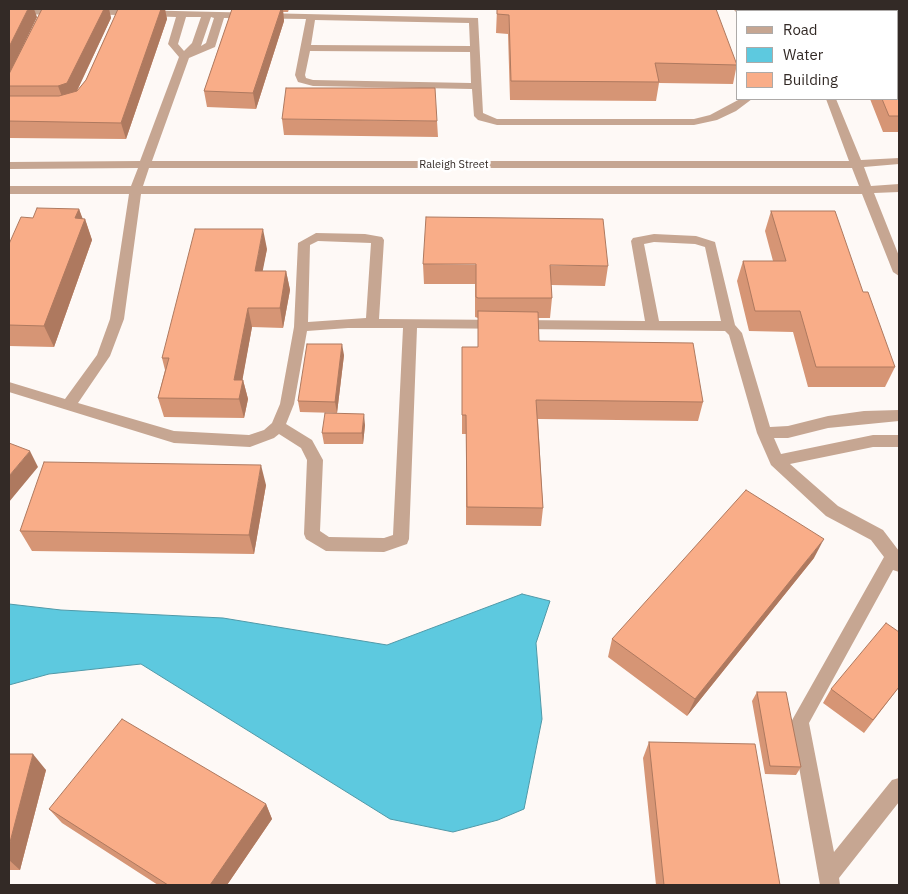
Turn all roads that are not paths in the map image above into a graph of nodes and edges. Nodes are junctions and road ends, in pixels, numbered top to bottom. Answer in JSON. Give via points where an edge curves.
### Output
{"nodes":[{"id":1,"x":9,"y":11,"type":"edge"},
{"id":2,"x":182,"y":14,"type":"junction"},
{"id":3,"x":206,"y":15,"type":"junction"},
{"id":4,"x":220,"y":15,"type":"junction"},
{"id":5,"x":311,"y":17,"type":"junction"},
{"id":6,"x":305,"y":48,"type":"junction"},
{"id":7,"x":475,"y":49,"type":"junction"},
{"id":8,"x":184,"y":57,"type":"junction"},
{"id":9,"x":476,"y":86,"type":"junction"},
{"id":10,"x":746,"y":100,"type":"edge"},
{"id":11,"x":831,"y":100,"type":"edge"},
{"id":12,"x":899,"y":161,"type":"edge"},
{"id":13,"x":857,"y":164,"type":"junction"},
{"id":14,"x":9,"y":165,"type":"edge"},
{"id":15,"x":146,"y":165,"type":"junction"},
{"id":16,"x":899,"y":188,"type":"edge"},
{"id":17,"x":9,"y":190,"type":"edge"},
{"id":18,"x":136,"y":190,"type":"junction"},
{"id":19,"x":867,"y":190,"type":"junction"},
{"id":20,"x":899,"y":272,"type":"edge"},
{"id":21,"x":372,"y":324,"type":"junction"},
{"id":22,"x":410,"y":324,"type":"junction"},
{"id":23,"x":653,"y":326,"type":"junction"},
{"id":24,"x":729,"y":326,"type":"junction"},
{"id":25,"x":301,"y":327,"type":"junction"},
{"id":26,"x":9,"y":387,"type":"edge"},
{"id":27,"x":68,"y":406,"type":"junction"},
{"id":28,"x":899,"y":415,"type":"edge"},
{"id":29,"x":278,"y":426,"type":"junction"},
{"id":30,"x":764,"y":433,"type":"junction"},
{"id":31,"x":899,"y":441,"type":"edge"},
{"id":32,"x":776,"y":461,"type":"junction"},
{"id":33,"x":896,"y":560,"type":"edge"},
{"id":34,"x":899,"y":787,"type":"edge"},
{"id":35,"x":829,"y":880,"type":"edge"}],
"edges":[{"from":1,"to":2,"type":"street","via":[[44,16]]},
{"from":2,"to":3,"type":"street"},
{"from":2,"to":8,"type":"street","via":[[173,44]]},
{"from":3,"to":4,"type":"street"},
{"from":3,"to":8,"type":"street","via":[[197,44]]},
{"from":4,"to":5,"type":"street"},
{"from":4,"to":8,"type":"street","via":[[211,45]]},
{"from":5,"to":6,"type":"street"},
{"from":5,"to":7,"type":"street","via":[[474,20]]},
{"from":6,"to":7,"type":"street"},
{"from":6,"to":9,"type":"street","via":[[300,76],[302,80],[313,83]]},
{"from":7,"to":9,"type":"street"},
{"from":8,"to":15,"type":"street"},
{"from":9,"to":10,"type":"street","via":[[478,114],[497,122],[694,122],[732,110]]},
{"from":11,"to":13,"type":"street"},
{"from":12,"to":13,"type":"street","name":"Raleigh Street"},
{"from":13,"to":15,"type":"street","name":"Raleigh Street"},
{"from":13,"to":19,"type":"street"},
{"from":14,"to":15,"type":"street","name":"Raleigh Street"},
{"from":15,"to":18,"type":"street"},
{"from":16,"to":19,"type":"street","name":"Raleigh Street"},
{"from":17,"to":18,"type":"street","name":"Raleigh Street"},
{"from":18,"to":19,"type":"street","name":"Raleigh Street"},
{"from":18,"to":27,"type":"street","via":[[117,319],[103,356]]},
{"from":19,"to":20,"type":"street"},
{"from":21,"to":22,"type":"street"},
{"from":21,"to":25,"type":"street"},
{"from":21,"to":25,"type":"street","via":[[378,240],[316,237],[304,243]]},
{"from":22,"to":23,"type":"street"},
{"from":22,"to":29,"type":"street","via":[[401,539],[384,545],[326,544],[312,534],[315,460],[307,444]]},
{"from":23,"to":24,"type":"street"},
{"from":23,"to":24,"type":"street","via":[[637,241],[654,238],[696,240],[711,245]]},
{"from":24,"to":30,"type":"street","via":[[734,333]]},
{"from":25,"to":29,"type":"street","via":[[287,404]]},
{"from":26,"to":27,"type":"street"},
{"from":27,"to":29,"type":"street","via":[[174,437],[250,441],[269,434]]},
{"from":28,"to":30,"type":"street","via":[[846,419],[788,432]]},
{"from":30,"to":32,"type":"street"},
{"from":31,"to":32,"type":"street","via":[[873,441]]},
{"from":32,"to":33,"type":"street","via":[[832,511],[877,535]]},
{"from":33,"to":35,"type":"street","via":[[800,722]]},
{"from":34,"to":35,"type":"street"}]}
